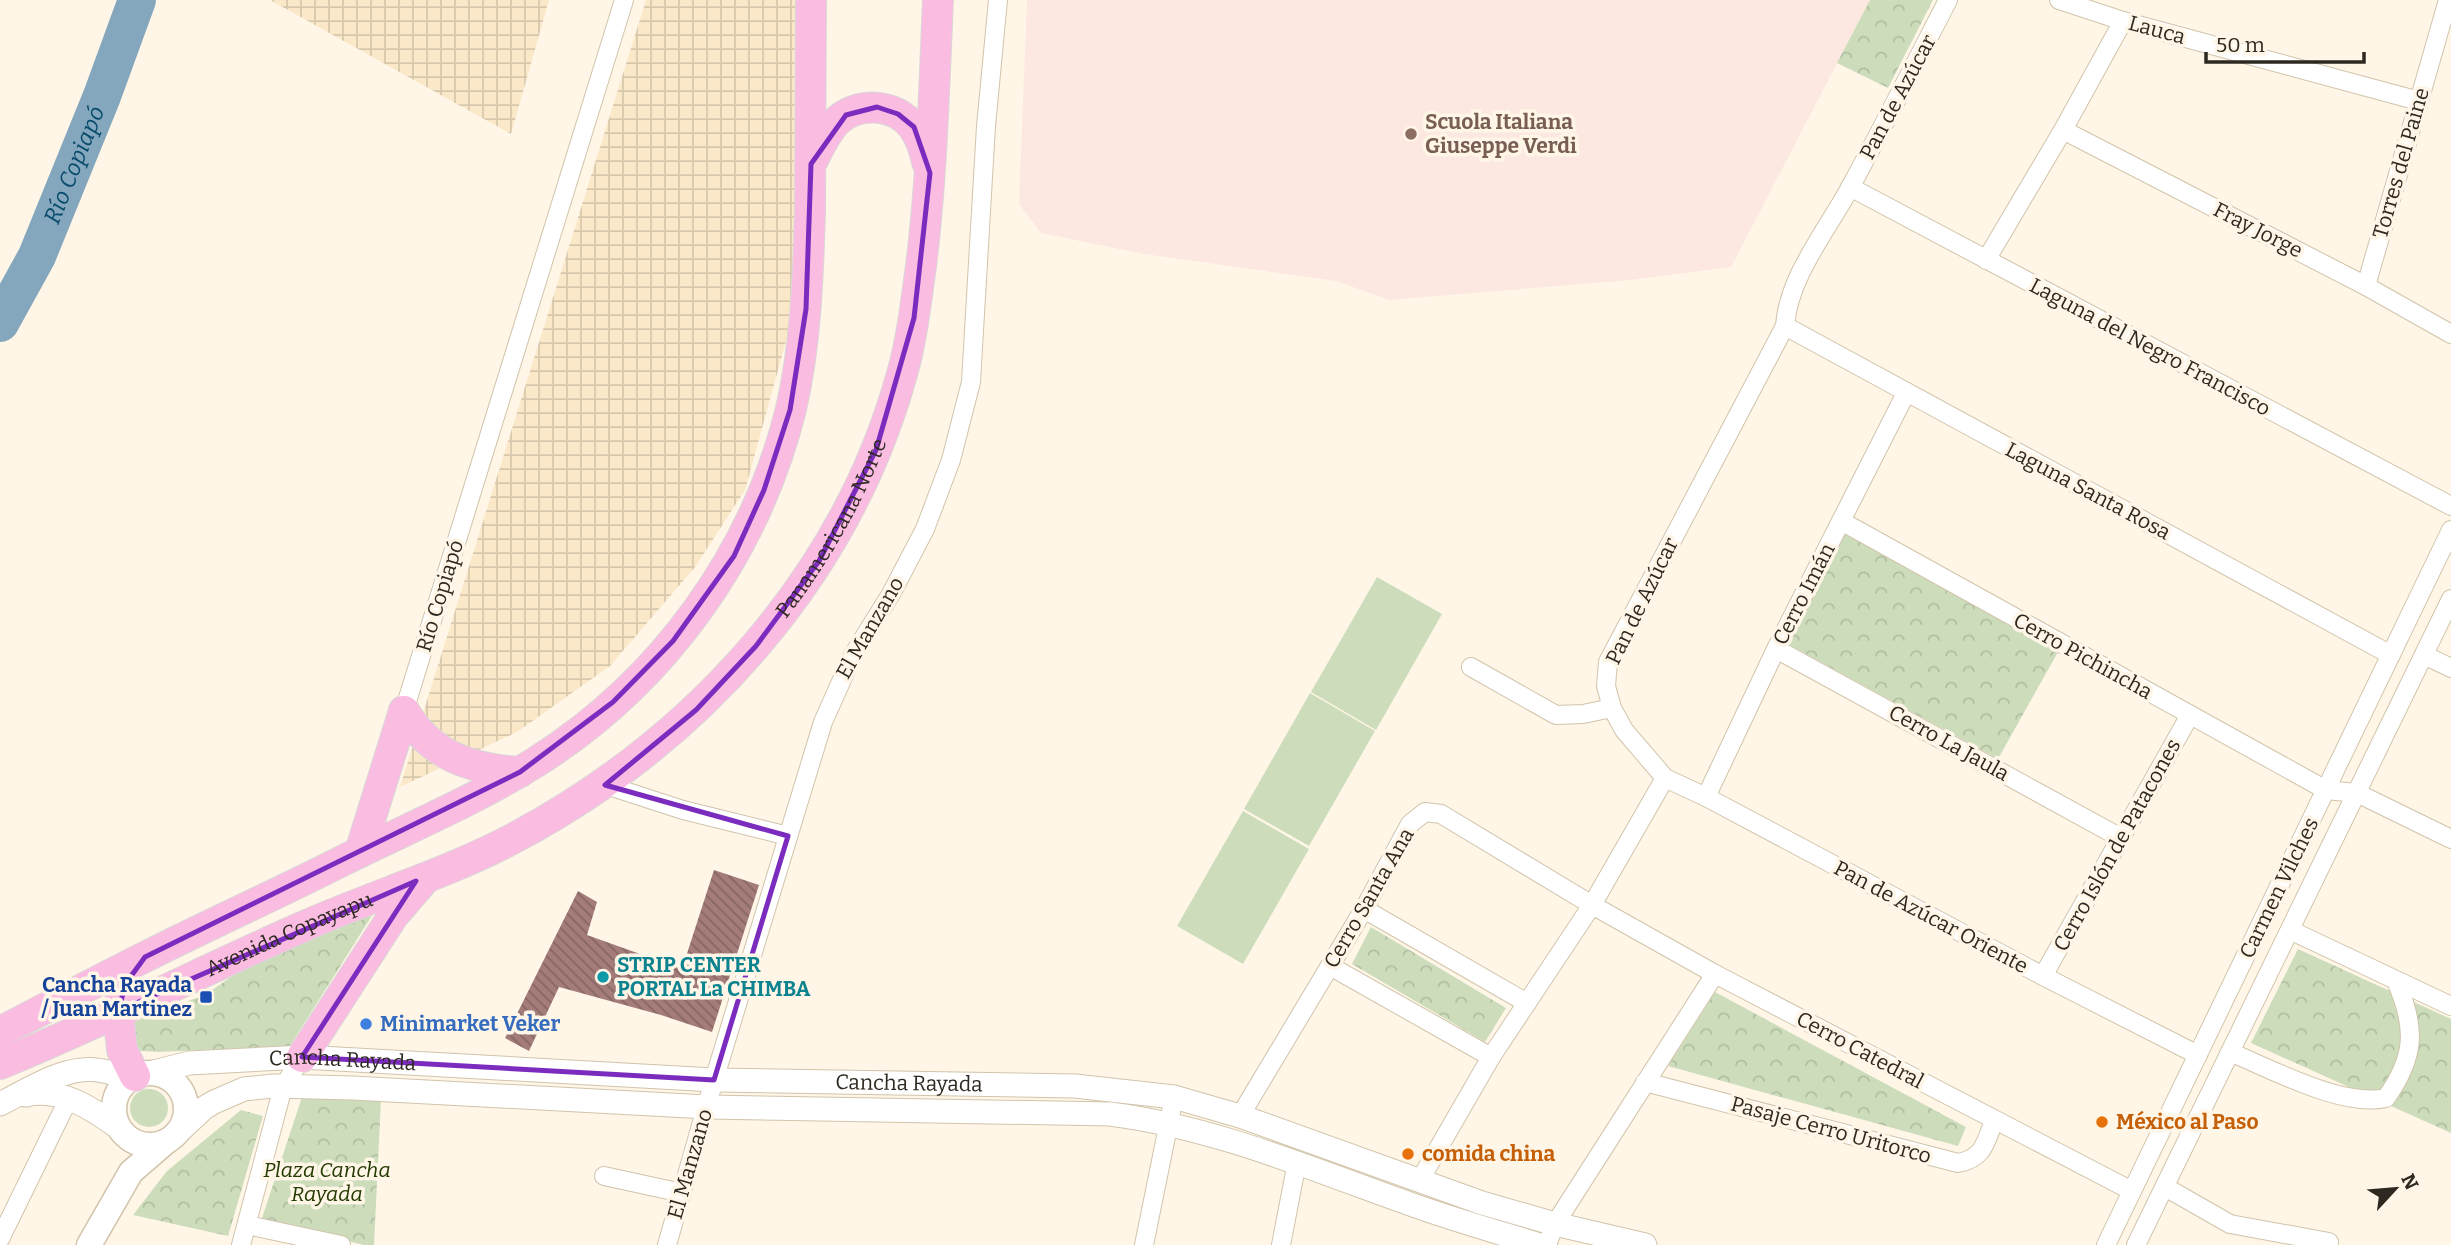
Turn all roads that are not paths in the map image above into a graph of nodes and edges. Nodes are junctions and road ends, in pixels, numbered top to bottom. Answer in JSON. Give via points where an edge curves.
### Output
{"nodes":[{"id":1,"x":624,"y":0,"type":"edge"},
{"id":2,"x":811,"y":0,"type":"edge"},
{"id":3,"x":938,"y":0,"type":"edge"},
{"id":4,"x":998,"y":0,"type":"edge"},
{"id":5,"x":1948,"y":0,"type":"edge"},
{"id":6,"x":2059,"y":0,"type":"edge"},
{"id":7,"x":2448,"y":0,"type":"edge"},
{"id":8,"x":2123,"y":20,"type":"junction"},
{"id":9,"x":2419,"y":101,"type":"junction"},
{"id":10,"x":2063,"y":130,"type":"junction"},
{"id":11,"x":811,"y":164,"type":"junction"},
{"id":12,"x":930,"y":173,"type":"junction"},
{"id":13,"x":1850,"y":187,"type":"junction"},
{"id":14,"x":1986,"y":260,"type":"junction"},
{"id":15,"x":2366,"y":286,"type":"junction"},
{"id":16,"x":1785,"y":326,"type":"junction"},
{"id":17,"x":2451,"y":334,"type":"edge"},
{"id":18,"x":1906,"y":393,"type":"junction"},
{"id":19,"x":2451,"y":506,"type":"edge"},
{"id":20,"x":1841,"y":521,"type":"junction"},
{"id":21,"x":2451,"y":530,"type":"edge"},
{"id":22,"x":2451,"y":599,"type":"edge"},
{"id":23,"x":1776,"y":649,"type":"junction"},
{"id":24,"x":2391,"y":655,"type":"junction"},
{"id":25,"x":2424,"y":655,"type":"junction"},
{"id":26,"x":1471,"y":667,"type":"dead end"},
{"id":27,"x":2451,"y":668,"type":"edge"},
{"id":28,"x":1612,"y":708,"type":"junction"},
{"id":29,"x":404,"y":711,"type":"junction"},
{"id":30,"x":2190,"y":715,"type":"junction"},
{"id":31,"x":520,"y":772,"type":"junction"},
{"id":32,"x":1665,"y":778,"type":"junction"},
{"id":33,"x":603,"y":784,"type":"junction"},
{"id":34,"x":2326,"y":790,"type":"junction"},
{"id":35,"x":2357,"y":793,"type":"junction"},
{"id":36,"x":1706,"y":797,"type":"junction"},
{"id":37,"x":788,"y":836,"type":"junction"},
{"id":38,"x":2121,"y":838,"type":"junction"},
{"id":39,"x":2451,"y":839,"type":"edge"},
{"id":40,"x":360,"y":852,"type":"junction"},
{"id":41,"x":427,"y":876,"type":"junction"},
{"id":42,"x":1592,"y":905,"type":"junction"},
{"id":43,"x":1363,"y":909,"type":"junction"},
{"id":44,"x":2290,"y":930,"type":"junction"},
{"id":45,"x":145,"y":957,"type":"junction"},
{"id":46,"x":1330,"y":966,"type":"junction"},
{"id":47,"x":1715,"y":974,"type":"junction"},
{"id":48,"x":2043,"y":976,"type":"junction"},
{"id":49,"x":2396,"y":981,"type":"junction"},
{"id":50,"x":1527,"y":1003,"type":"junction"},
{"id":51,"x":2451,"y":1006,"type":"edge"},
{"id":52,"x":118,"y":1011,"type":"junction"},
{"id":53,"x":0,"y":1032,"type":"edge"},
{"id":54,"x":2231,"y":1052,"type":"junction"},
{"id":55,"x":2198,"y":1055,"type":"junction"},
{"id":56,"x":302,"y":1057,"type":"junction"},
{"id":57,"x":1491,"y":1057,"type":"junction"},
{"id":58,"x":0,"y":1064,"type":"edge"},
{"id":59,"x":138,"y":1077,"type":"junction"},
{"id":60,"x":714,"y":1080,"type":"junction"},
{"id":61,"x":1645,"y":1082,"type":"junction"},
{"id":62,"x":283,"y":1087,"type":"junction"},
{"id":63,"x":1174,"y":1097,"type":"junction"},
{"id":64,"x":68,"y":1100,"type":"junction"},
{"id":65,"x":6,"y":1101,"type":"edge"},
{"id":66,"x":707,"y":1107,"type":"junction"},
{"id":67,"x":1240,"y":1116,"type":"junction"},
{"id":68,"x":1994,"y":1121,"type":"junction"},
{"id":69,"x":1169,"y":1124,"type":"junction"},
{"id":70,"x":121,"y":1130,"type":"junction"},
{"id":71,"x":172,"y":1137,"type":"junction"},
{"id":72,"x":1297,"y":1162,"type":"junction"},
{"id":73,"x":604,"y":1176,"type":"dead end"},
{"id":74,"x":1420,"y":1180,"type":"junction"},
{"id":75,"x":2165,"y":1187,"type":"junction"},
{"id":76,"x":2132,"y":1191,"type":"junction"},
{"id":77,"x":118,"y":1192,"type":"junction"},
{"id":78,"x":682,"y":1193,"type":"junction"},
{"id":79,"x":247,"y":1225,"type":"junction"},
{"id":80,"x":1551,"y":1234,"type":"edge"},
{"id":81,"x":0,"y":1239,"type":"edge"},
{"id":82,"x":2329,"y":1242,"type":"dead end"},
{"id":83,"x":89,"y":1245,"type":"edge"},
{"id":84,"x":241,"y":1245,"type":"edge"},
{"id":85,"x":341,"y":1245,"type":"edge"},
{"id":86,"x":667,"y":1245,"type":"edge"},
{"id":87,"x":1144,"y":1245,"type":"edge"},
{"id":88,"x":1281,"y":1245,"type":"edge"},
{"id":89,"x":1540,"y":1245,"type":"edge"},
{"id":90,"x":1645,"y":1245,"type":"edge"},
{"id":91,"x":2106,"y":1245,"type":"edge"},
{"id":92,"x":2137,"y":1245,"type":"edge"}],
"edges":[{"from":1,"to":29,"type":"street","name":"Río Copiapó"},
{"from":2,"to":11,"type":"highway"},
{"from":3,"to":12,"type":"highway","name":"Panamericana Norte"},
{"from":4,"to":37,"type":"street","name":"El Manzano","via":[[971,382],[962,421],[925,529],[836,687]]},
{"from":5,"to":13,"type":"street","name":"Pan de Azúcar"},
{"from":6,"to":8,"type":"street","name":"Lauca"},
{"from":7,"to":9,"type":"street","name":"Torres del Paine"},
{"from":8,"to":9,"type":"street","name":"Lauca"},
{"from":8,"to":10,"type":"street"},
{"from":9,"to":15,"type":"street","name":"Torres del Paine"},
{"from":10,"to":14,"type":"street"},
{"from":10,"to":15,"type":"street","name":"Fray Jorge"},
{"from":11,"to":12,"type":"highway","via":[[837,122],[856,110],[877,107],[898,114],[914,127]]},
{"from":11,"to":31,"type":"highway","via":[[800,357],[785,429],[754,517],[707,598],[665,651],[589,722]]},
{"from":12,"to":33,"type":"highway","name":"Panamericana Norte","via":[[914,318],[902,372],[876,450],[831,541],[736,669],[671,731]]},
{"from":13,"to":14,"type":"street","name":"Laguna del Negro Francisco"},
{"from":13,"to":16,"type":"street","name":"Pan de Azúcar","via":[[1792,290]]},
{"from":14,"to":19,"type":"street","name":"Laguna del Negro Francisco"},
{"from":15,"to":17,"type":"street","name":"Fray Jorge"},
{"from":16,"to":18,"type":"street","name":"Laguna Santa Rosa"},
{"from":16,"to":28,"type":"street","name":"Pan de Azúcar","via":[[1608,662],[1606,686]]},
{"from":18,"to":20,"type":"street","name":"Cerro Imán"},
{"from":18,"to":24,"type":"street","name":"Laguna Santa Rosa"},
{"from":20,"to":23,"type":"street","name":"Cerro Imán"},
{"from":20,"to":30,"type":"street","name":"Cerro Pichincha"},
{"from":21,"to":24,"type":"street","name":"Carmen Vilches"},
{"from":22,"to":25,"type":"street","name":"Carmen Vilches"},
{"from":23,"to":36,"type":"street","name":"Cerro Imán"},
{"from":23,"to":38,"type":"street","name":"Cerro La Jaula"},
{"from":24,"to":34,"type":"street","name":"Carmen Vilches"},
{"from":25,"to":27,"type":"street"},
{"from":25,"to":35,"type":"street","name":"Carmen Vilches"},
{"from":26,"to":28,"type":"street","via":[[1556,715]]},
{"from":28,"to":32,"type":"street","name":"Pan de Azúcar","via":[[1624,730]]},
{"from":29,"to":31,"type":"highway","via":[[421,735],[443,753],[487,768]]},
{"from":29,"to":40,"type":"highway"},
{"from":30,"to":34,"type":"street","name":"Cerro Pichincha"},
{"from":30,"to":38,"type":"street","name":"Cerro Islón de Patacones"},
{"from":31,"to":40,"type":"highway"},
{"from":32,"to":36,"type":"street","name":"Pan de Azúcar Oriente"},
{"from":32,"to":42,"type":"street"},
{"from":33,"to":37,"type":"street","via":[[682,810]]},
{"from":33,"to":41,"type":"highway","name":"Panamericana Norte","via":[[512,839]]},
{"from":34,"to":35,"type":"street"},
{"from":34,"to":55,"type":"street","name":"Carmen Vilches"},
{"from":35,"to":39,"type":"street"},
{"from":35,"to":44,"type":"street","name":"Carmen Vilches"},
{"from":36,"to":48,"type":"street","name":"Pan de Azúcar Oriente"},
{"from":37,"to":60,"type":"street","name":"El Manzano"},
{"from":38,"to":48,"type":"street","name":"Cerro Islón de Patacones"},
{"from":40,"to":45,"type":"highway","name":"Avenida Copayapu"},
{"from":41,"to":52,"type":"highway","name":"Avenida Copayapu"},
{"from":41,"to":56,"type":"highway","via":[[393,916]]},
{"from":42,"to":43,"type":"street","name":"Cerro Santa Ana","via":[[1433,811],[1410,824]]},
{"from":42,"to":47,"type":"street","name":"Cerro Catedral"},
{"from":42,"to":50,"type":"street"},
{"from":43,"to":46,"type":"street","name":"Cerro Santa Ana"},
{"from":43,"to":50,"type":"street"},
{"from":44,"to":49,"type":"street"},
{"from":44,"to":54,"type":"street","name":"Carmen Vilches"},
{"from":45,"to":52,"type":"highway","via":[[125,983]]},
{"from":45,"to":53,"type":"highway","name":"Avenida Copayapu"},
{"from":46,"to":57,"type":"street"},
{"from":46,"to":67,"type":"street","name":"Cerro Santa Ana"},
{"from":47,"to":61,"type":"street"},
{"from":47,"to":68,"type":"street","name":"Cerro Catedral"},
{"from":48,"to":55,"type":"street","name":"Pan de Azúcar Oriente"},
{"from":49,"to":51,"type":"street"},
{"from":49,"to":54,"type":"street","via":[[2411,1029],[2409,1055],[2386,1098],[2326,1091]]},
{"from":50,"to":57,"type":"street"},
{"from":52,"to":58,"type":"highway","name":"Avenida Copayapu"},
{"from":52,"to":59,"type":"highway","via":[[122,1051]]},
{"from":54,"to":75,"type":"street","name":"Carmen Vilches"},
{"from":55,"to":76,"type":"street","name":"Carmen Vilches"},
{"from":56,"to":59,"type":"street","name":"Cancha Rayada","via":[[189,1063]]},
{"from":56,"to":60,"type":"street","name":"Cancha Rayada"},
{"from":56,"to":62,"type":"street"},
{"from":57,"to":74,"type":"street"},
{"from":59,"to":65,"type":"street","via":[[85,1070],[59,1076]]},
{"from":59,"to":70,"type":"main road","via":[[122,1086],[115,1102]]},
{"from":59,"to":71,"type":"main road","via":[[170,1079],[183,1095],[185,1116]]},
{"from":60,"to":63,"type":"street","name":"Cancha Rayada","via":[[1075,1086]]},
{"from":60,"to":66,"type":"street","name":"El Manzano"},
{"from":61,"to":68,"type":"street","name":"Pasaje Cerro Uritorco","via":[[1958,1163],[1973,1160],[1981,1152]]},
{"from":61,"to":80,"type":"street"},
{"from":62,"to":66,"type":"street","name":"Cancha Rayada"},
{"from":62,"to":71,"type":"street","name":"Cancha Rayada","via":[[259,1087],[223,1097]]},
{"from":62,"to":79,"type":"street"},
{"from":63,"to":67,"type":"street","name":"Cancha Rayada"},
{"from":63,"to":69,"type":"street"},
{"from":64,"to":65,"type":"street","via":[[36,1093]]},
{"from":64,"to":70,"type":"street","via":[[99,1113]]},
{"from":64,"to":81,"type":"street"},
{"from":66,"to":69,"type":"street","name":"Cancha Rayada","via":[[1069,1112]]},
{"from":66,"to":78,"type":"street","name":"El Manzano"},
{"from":67,"to":74,"type":"street","name":"Cancha Rayada"},
{"from":68,"to":76,"type":"street","name":"Cerro Catedral"},
{"from":69,"to":72,"type":"street","name":"Cancha Rayada"},
{"from":69,"to":87,"type":"street"},
{"from":70,"to":71,"type":"main road","via":[[139,1143],[158,1144]]},
{"from":70,"to":77,"type":"main road"},
{"from":71,"to":77,"type":"main road","via":[[137,1166]]},
{"from":72,"to":88,"type":"street"},
{"from":72,"to":89,"type":"street","name":"Cancha Rayada"},
{"from":73,"to":78,"type":"street"},
{"from":74,"to":80,"type":"street","name":"Cancha Rayada"},
{"from":75,"to":82,"type":"street","via":[[2230,1224]]},
{"from":75,"to":92,"type":"street","name":"Carmen Vilches"},
{"from":76,"to":91,"type":"street","name":"Carmen Vilches"},
{"from":77,"to":83,"type":"main road"},
{"from":78,"to":86,"type":"street","name":"El Manzano"},
{"from":79,"to":84,"type":"street"},
{"from":79,"to":85,"type":"street"},
{"from":80,"to":90,"type":"street","name":"Cancha Rayada"}]}
